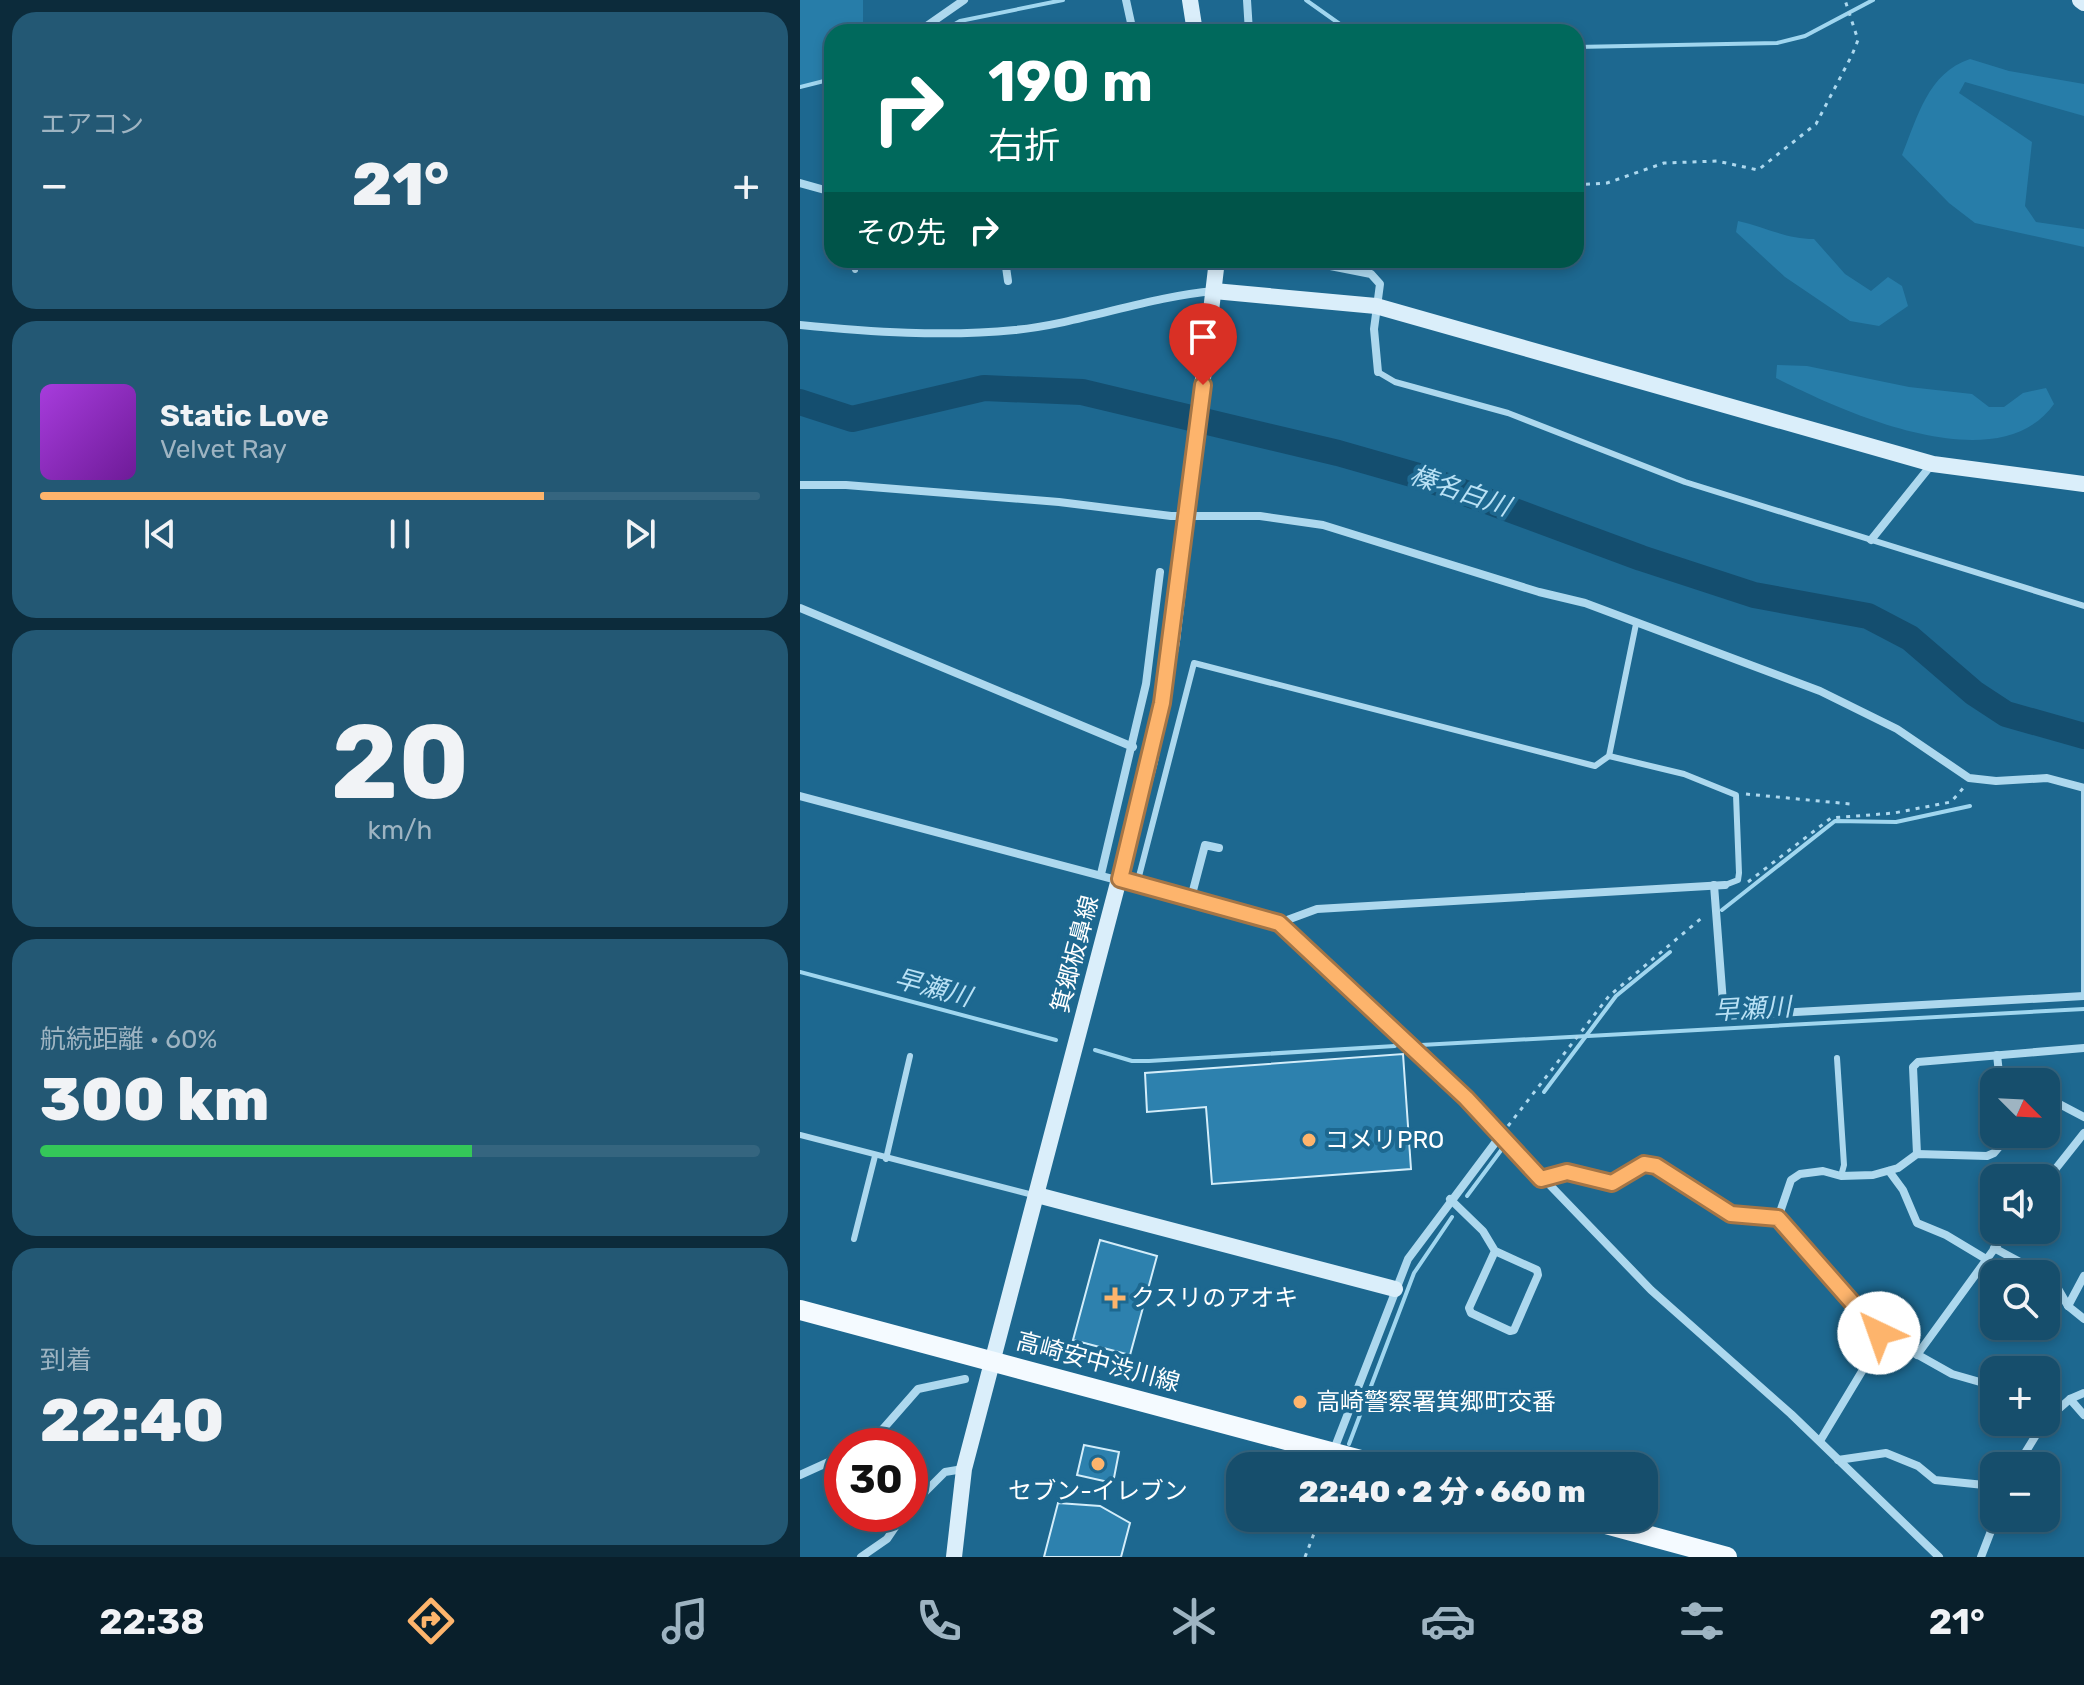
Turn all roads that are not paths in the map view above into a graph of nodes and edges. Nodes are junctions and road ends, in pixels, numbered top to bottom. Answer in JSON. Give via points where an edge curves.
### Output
{"nodes":[{"id":1,"x":964,"y":0,"type":"edge"},
{"id":2,"x":1126,"y":0,"type":"edge"},
{"id":3,"x":1190,"y":0,"type":"edge"},
{"id":4,"x":1247,"y":0,"type":"edge"},
{"id":5,"x":930,"y":24,"type":"edge"},
{"id":6,"x":1131,"y":24,"type":"edge"},
{"id":7,"x":1194,"y":24,"type":"edge"},
{"id":8,"x":1248,"y":24,"type":"edge"},
{"id":9,"x":800,"y":183,"type":"edge"},
{"id":10,"x":824,"y":190,"type":"edge"},
{"id":11,"x":1006,"y":268,"type":"edge"},
{"id":12,"x":1216,"y":268,"type":"edge"},
{"id":13,"x":1341,"y":268,"type":"edge"},
{"id":14,"x":1008,"y":281,"type":"dead end"},
{"id":15,"x":1214,"y":291,"type":"junction"},
{"id":16,"x":1376,"y":306,"type":"junction"},
{"id":17,"x":800,"y":325,"type":"edge"},
{"id":18,"x":1378,"y":372,"type":"joint"},
{"id":19,"x":1933,"y":464,"type":"junction"},
{"id":20,"x":2084,"y":484,"type":"edge"},
{"id":21,"x":800,"y":485,"type":"edge"},
{"id":22,"x":1189,"y":511,"type":"junction"},
{"id":23,"x":1871,"y":540,"type":"junction"},
{"id":24,"x":1160,"y":572,"type":"dead end"},
{"id":25,"x":2084,"y":606,"type":"edge"},
{"id":26,"x":800,"y":608,"type":"edge"},
{"id":27,"x":1636,"y":624,"type":"junction"},
{"id":28,"x":1133,"y":747,"type":"junction"},
{"id":29,"x":1609,"y":756,"type":"junction"},
{"id":30,"x":2084,"y":788,"type":"edge"},
{"id":31,"x":800,"y":796,"type":"edge"},
{"id":32,"x":1219,"y":848,"type":"dead end"},
{"id":33,"x":1101,"y":874,"type":"junction"},
{"id":34,"x":1120,"y":879,"type":"junction"},
{"id":35,"x":1137,"y":884,"type":"junction"},
{"id":36,"x":1714,"y":885,"type":"junction"},
{"id":37,"x":1725,"y":885,"type":"joint"},
{"id":38,"x":1191,"y":898,"type":"junction"},
{"id":39,"x":1279,"y":923,"type":"junction"},
{"id":40,"x":2084,"y":996,"type":"edge"},
{"id":41,"x":2084,"y":1048,"type":"edge"},
{"id":42,"x":1997,"y":1055,"type":"junction"},
{"id":43,"x":910,"y":1056,"type":"dead end"},
{"id":44,"x":1837,"y":1058,"type":"dead end"},
{"id":45,"x":1998,"y":1068,"type":"edge"},
{"id":46,"x":2060,"y":1104,"type":"edge"},
{"id":47,"x":2084,"y":1117,"type":"edge"},
{"id":48,"x":1504,"y":1131,"type":"junction"},
{"id":49,"x":2084,"y":1133,"type":"edge"},
{"id":50,"x":800,"y":1135,"type":"edge"},
{"id":51,"x":1995,"y":1148,"type":"edge"},
{"id":52,"x":1917,"y":1154,"type":"junction"},
{"id":53,"x":875,"y":1156,"type":"junction"},
{"id":54,"x":886,"y":1159,"type":"junction"},
{"id":55,"x":2059,"y":1164,"type":"edge"},
{"id":56,"x":1889,"y":1171,"type":"junction"},
{"id":57,"x":1841,"y":1176,"type":"junction"},
{"id":58,"x":1541,"y":1179,"type":"junction"},
{"id":59,"x":1037,"y":1195,"type":"junction"},
{"id":60,"x":1450,"y":1199,"type":"junction"},
{"id":61,"x":1778,"y":1218,"type":"junction"},
{"id":62,"x":854,"y":1239,"type":"dead end"},
{"id":63,"x":1997,"y":1244,"type":"edge"},
{"id":64,"x":1994,"y":1248,"type":"junction"},
{"id":65,"x":1495,"y":1251,"type":"junction"},
{"id":66,"x":1986,"y":1259,"type":"junction"},
{"id":67,"x":2016,"y":1260,"type":"edge"},
{"id":68,"x":2084,"y":1276,"type":"edge"},
{"id":69,"x":1395,"y":1289,"type":"junction"},
{"id":70,"x":2060,"y":1292,"type":"edge"},
{"id":71,"x":2068,"y":1306,"type":"junction"},
{"id":72,"x":800,"y":1310,"type":"edge"},
{"id":73,"x":2084,"y":1319,"type":"edge"},
{"id":74,"x":1879,"y":1333,"type":"junction"},
{"id":75,"x":1917,"y":1355,"type":"junction"},
{"id":76,"x":994,"y":1361,"type":"junction"},
{"id":77,"x":965,"y":1379,"type":"dead end"},
{"id":78,"x":1980,"y":1382,"type":"edge"},
{"id":79,"x":2084,"y":1393,"type":"edge"},
{"id":80,"x":2070,"y":1399,"type":"junction"},
{"id":81,"x":2060,"y":1407,"type":"edge"},
{"id":82,"x":2084,"y":1415,"type":"edge"},
{"id":83,"x":884,"y":1428,"type":"edge"},
{"id":84,"x":1820,"y":1441,"type":"junction"},
{"id":85,"x":1333,"y":1452,"type":"joint"},
{"id":86,"x":1838,"y":1460,"type":"junction"},
{"id":87,"x":824,"y":1464,"type":"edge"},
{"id":88,"x":964,"y":1469,"type":"junction"},
{"id":89,"x":800,"y":1475,"type":"edge"},
{"id":90,"x":1980,"y":1485,"type":"edge"},
{"id":91,"x":928,"y":1489,"type":"edge"},
{"id":92,"x":892,"y":1532,"type":"edge"},
{"id":93,"x":1635,"y":1532,"type":"edge"},
{"id":94,"x":1991,"y":1532,"type":"edge"},
{"id":95,"x":861,"y":1557,"type":"edge"},
{"id":96,"x":954,"y":1557,"type":"edge"},
{"id":97,"x":1727,"y":1557,"type":"edge"},
{"id":98,"x":1939,"y":1557,"type":"edge"},
{"id":99,"x":1981,"y":1557,"type":"edge"}],
"edges":[{"from":1,"to":5,"type":"street"},
{"from":2,"to":6,"type":"street"},
{"from":3,"to":7,"type":"main road"},
{"from":4,"to":8,"type":"street"},
{"from":9,"to":10,"type":"street"},
{"from":11,"to":14,"type":"street"},
{"from":12,"to":15,"type":"main road","name":"箕郷板鼻線"},
{"from":13,"to":16,"type":"street","via":[[1371,274],[1380,284]]},
{"from":15,"to":16,"type":"main road"},
{"from":15,"to":17,"type":"street","via":[[1013,330],[873,333]]},
{"from":15,"to":22,"type":"main road","name":"箕郷板鼻線"},
{"from":16,"to":18,"type":"street"},
{"from":16,"to":19,"type":"main road"},
{"from":18,"to":23,"type":"lane","via":[[1395,382],[1508,413],[1685,482]]},
{"from":19,"to":20,"type":"main road"},
{"from":19,"to":23,"type":"street"},
{"from":21,"to":22,"type":"street"},
{"from":22,"to":27,"type":"street","via":[[1323,525],[1585,603]]},
{"from":22,"to":34,"type":"main road","name":"箕郷板鼻線","via":[[1162,703]]},
{"from":23,"to":25,"type":"lane"},
{"from":24,"to":28,"type":"street"},
{"from":26,"to":28,"type":"street"},
{"from":27,"to":29,"type":"lane"},
{"from":27,"to":30,"type":"street","via":[[1820,691],[1897,729],[1969,778],[2047,778]]},
{"from":28,"to":33,"type":"street"},
{"from":29,"to":35,"type":"lane","via":[[1595,766],[1194,663]]},
{"from":29,"to":37,"type":"lane","via":[[1684,774],[1736,795],[1739,873],[1738,880]]},
{"from":30,"to":40,"type":"lane"},
{"from":31,"to":33,"type":"street"},
{"from":32,"to":38,"type":"street","via":[[1205,845]]},
{"from":33,"to":34,"type":"street"},
{"from":34,"to":35,"type":"street"},
{"from":34,"to":59,"type":"main road","name":"箕郷板鼻線"},
{"from":35,"to":38,"type":"street"},
{"from":36,"to":37,"type":"street"},
{"from":36,"to":39,"type":"street","via":[[1317,909]]},
{"from":36,"to":40,"type":"street","via":[[1724,1016]]},
{"from":38,"to":39,"type":"street"},
{"from":39,"to":48,"type":"street"},
{"from":41,"to":42,"type":"street"},
{"from":42,"to":45,"type":"street"},
{"from":42,"to":52,"type":"street","via":[[1918,1062],[1913,1067]]},
{"from":43,"to":54,"type":"lane"},
{"from":44,"to":57,"type":"lane"},
{"from":46,"to":47,"type":"street"},
{"from":48,"to":58,"type":"street"},
{"from":48,"to":60,"type":"street"},
{"from":49,"to":55,"type":"street"},
{"from":50,"to":53,"type":"lane"},
{"from":51,"to":52,"type":"street","via":[[1987,1156]]},
{"from":52,"to":56,"type":"street"},
{"from":53,"to":54,"type":"lane"},
{"from":53,"to":62,"type":"lane"},
{"from":54,"to":59,"type":"lane"},
{"from":56,"to":57,"type":"street"},
{"from":56,"to":66,"type":"street","via":[[1917,1223]]},
{"from":57,"to":61,"type":"street","via":[[1823,1171],[1791,1180]]},
{"from":58,"to":61,"type":"street","via":[[1567,1172],[1612,1183],[1644,1164],[1656,1166],[1731,1214]]},
{"from":58,"to":84,"type":"street","via":[[1651,1290]]},
{"from":59,"to":69,"type":"main road"},
{"from":59,"to":76,"type":"main road","name":"箕郷板鼻線"},
{"from":60,"to":65,"type":"street","via":[[1483,1231]]},
{"from":60,"to":69,"type":"street","via":[[1408,1259]]},
{"from":61,"to":74,"type":"street"},
{"from":63,"to":64,"type":"street"},
{"from":64,"to":66,"type":"street"},
{"from":64,"to":67,"type":"street"},
{"from":65,"to":65,"type":"street","via":[[1538,1275],[1510,1331],[1469,1308]]},
{"from":66,"to":75,"type":"street"},
{"from":68,"to":71,"type":"street"},
{"from":69,"to":85,"type":"street"},
{"from":70,"to":71,"type":"street"},
{"from":71,"to":73,"type":"street"},
{"from":72,"to":76,"type":"main road","name":"高崎安中渋川線"},
{"from":74,"to":75,"type":"street"},
{"from":74,"to":84,"type":"street","via":[[1870,1358]]},
{"from":75,"to":78,"type":"street"},
{"from":76,"to":85,"type":"main road","name":"高崎安中渋川線"},
{"from":76,"to":88,"type":"main road","name":"箕郷板鼻線"},
{"from":77,"to":83,"type":"street","via":[[918,1389]]},
{"from":79,"to":80,"type":"street"},
{"from":80,"to":81,"type":"street"},
{"from":80,"to":82,"type":"street"},
{"from":84,"to":86,"type":"street"},
{"from":86,"to":90,"type":"street","via":[[1886,1453],[1918,1466],[1935,1480]]},
{"from":86,"to":98,"type":"street"},
{"from":87,"to":89,"type":"street"},
{"from":88,"to":91,"type":"street","via":[[945,1472]]},
{"from":88,"to":96,"type":"main road","name":"箕郷板鼻線"},
{"from":92,"to":95,"type":"street"},
{"from":93,"to":97,"type":"main road"},
{"from":94,"to":99,"type":"street"}]}
